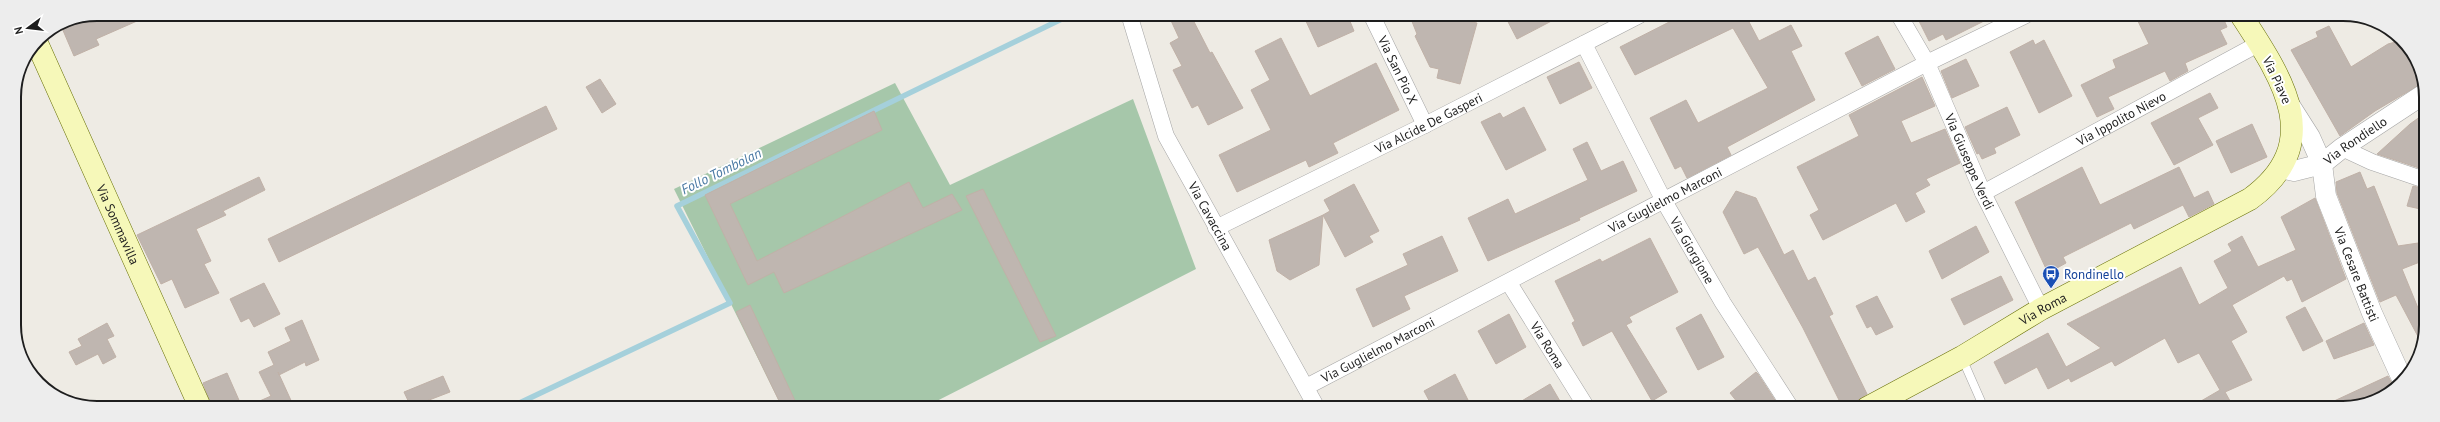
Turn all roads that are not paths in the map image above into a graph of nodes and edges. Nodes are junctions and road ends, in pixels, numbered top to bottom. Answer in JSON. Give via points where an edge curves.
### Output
{"nodes":[{"id":1,"x":1131,"y":21,"type":"edge"},
{"id":2,"x":1374,"y":21,"type":"edge"},
{"id":3,"x":1627,"y":21,"type":"edge"},
{"id":4,"x":1902,"y":21,"type":"edge"},
{"id":5,"x":2014,"y":21,"type":"edge"},
{"id":6,"x":2246,"y":21,"type":"edge"},
{"id":7,"x":1584,"y":44,"type":"junction"},
{"id":8,"x":2260,"y":44,"type":"junction"},
{"id":9,"x":39,"y":48,"type":"edge"},
{"id":10,"x":1927,"y":63,"type":"junction"},
{"id":11,"x":2419,"y":97,"type":"edge"},
{"id":12,"x":2289,"y":104,"type":"junction"},
{"id":13,"x":1425,"y":125,"type":"junction"},
{"id":14,"x":2342,"y":148,"type":"junction"},
{"id":15,"x":2285,"y":159,"type":"junction"},
{"id":16,"x":2322,"y":164,"type":"junction"},
{"id":17,"x":2419,"y":178,"type":"edge"},
{"id":18,"x":1983,"y":193,"type":"junction"},
{"id":19,"x":1664,"y":202,"type":"junction"},
{"id":20,"x":1216,"y":228,"type":"junction"},
{"id":21,"x":1509,"y":283,"type":"junction"},
{"id":22,"x":2041,"y":309,"type":"junction"},
{"id":23,"x":1962,"y":358,"type":"junction"},
{"id":24,"x":2400,"y":375,"type":"edge"},
{"id":25,"x":1306,"y":388,"type":"junction"},
{"id":26,"x":197,"y":401,"type":"edge"},
{"id":27,"x":1313,"y":401,"type":"edge"},
{"id":28,"x":1583,"y":401,"type":"edge"},
{"id":29,"x":1786,"y":401,"type":"edge"},
{"id":30,"x":1880,"y":401,"type":"edge"},
{"id":31,"x":1981,"y":401,"type":"edge"}],
"edges":[{"from":1,"to":20,"type":"street","name":"Via Cavaccina","via":[[1166,136]]},
{"from":2,"to":13,"type":"street","name":"Via San Pio X"},
{"from":3,"to":7,"type":"street","name":"Via Alcide De Gasperi"},
{"from":4,"to":10,"type":"street","name":"Via Giuseppe Verdi"},
{"from":5,"to":10,"type":"street","name":"Via Guglielmo Marconi"},
{"from":6,"to":8,"type":"main road","name":"Via Piave"},
{"from":7,"to":13,"type":"street","name":"Via Alcide De Gasperi"},
{"from":7,"to":19,"type":"street","name":"Via Giorgione"},
{"from":8,"to":12,"type":"main road","name":"Via Piave"},
{"from":8,"to":18,"type":"street","name":"Via Ippolito Nievo"},
{"from":9,"to":26,"type":"main road","name":"Via Sommavilla"},
{"from":10,"to":18,"type":"street","name":"Via Giuseppe Verdi"},
{"from":10,"to":19,"type":"street","name":"Via Guglielmo Marconi"},
{"from":11,"to":14,"type":"street","name":"Via Rondiello"},
{"from":12,"to":15,"type":"main road","name":"Via Piave","via":[[2294,134]]},
{"from":12,"to":16,"type":"street","name":"Via Cesare Battisti","via":[[2310,137]]},
{"from":13,"to":20,"type":"street","name":"Via Alcide De Gasperi"},
{"from":14,"to":16,"type":"street","name":"Via Rondiello"},
{"from":14,"to":17,"type":"street","via":[[2372,162]]},
{"from":15,"to":16,"type":"street","name":"Via Rondiello","via":[[2294,171]]},
{"from":15,"to":22,"type":"main road","name":"Via Roma","via":[[2268,186],[2250,199]]},
{"from":16,"to":24,"type":"street","name":"Via Cesare Battisti","via":[[2326,196],[2372,313]]},
{"from":18,"to":22,"type":"street","name":"Via Giuseppe Verdi"},
{"from":19,"to":21,"type":"street","name":"Via Guglielmo Marconi"},
{"from":19,"to":29,"type":"street","name":"Via Giorgione","via":[[1723,303]]},
{"from":20,"to":25,"type":"street","name":"Via Cavaccina"},
{"from":21,"to":25,"type":"street","name":"Via Guglielmo Marconi"},
{"from":21,"to":28,"type":"street","name":"Via Roma"},
{"from":22,"to":23,"type":"main road","name":"Via Roma"},
{"from":23,"to":30,"type":"main road","name":"Via Roma"},
{"from":23,"to":31,"type":"lane"},
{"from":25,"to":27,"type":"street","name":"Via Cavaccina"}]}
